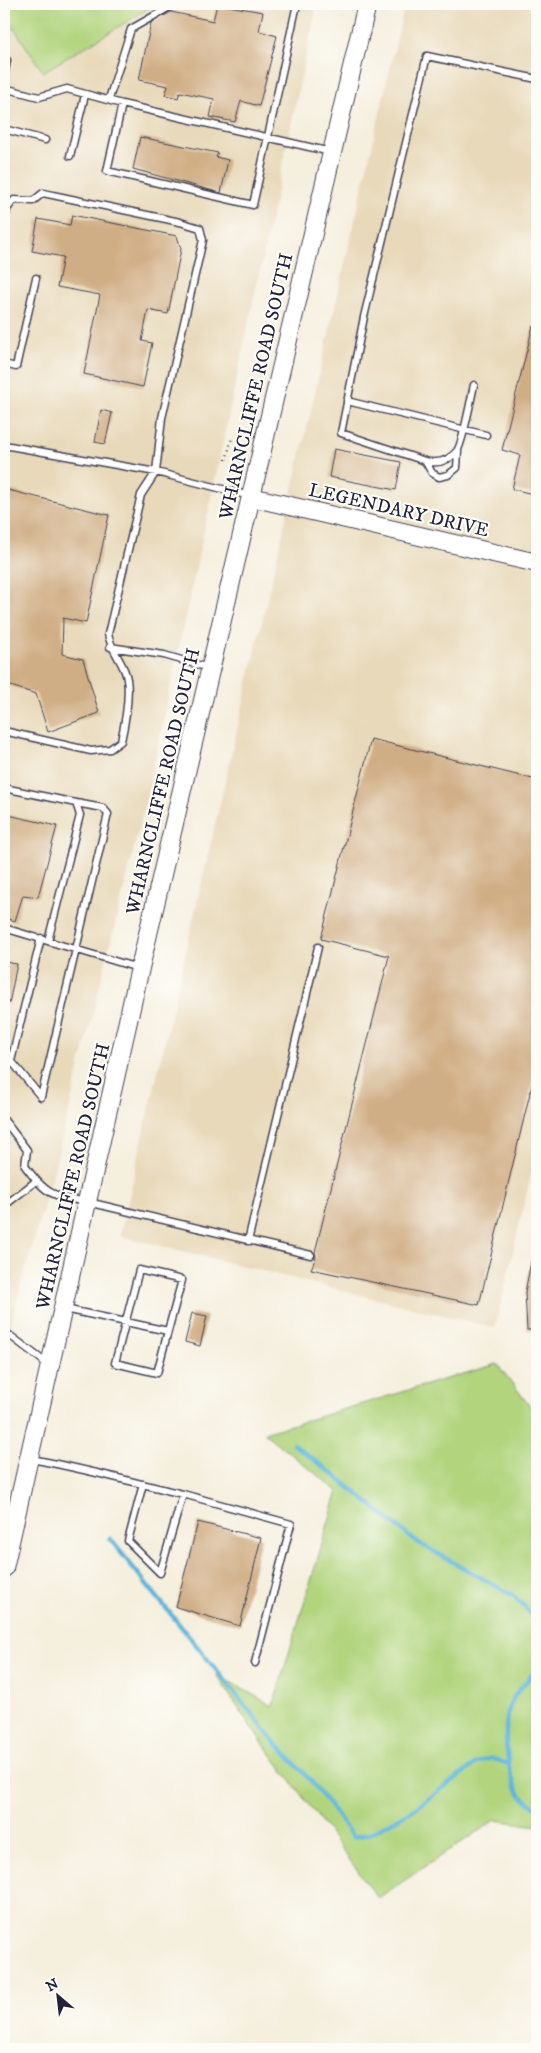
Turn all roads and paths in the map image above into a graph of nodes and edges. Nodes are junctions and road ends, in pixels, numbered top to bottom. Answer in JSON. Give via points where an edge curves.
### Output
{"nodes":[{"id":1,"x":175,"y":4,"type":"edge"},
{"id":2,"x":297,"y":4,"type":"edge"},
{"id":3,"x":367,"y":4,"type":"edge"},
{"id":4,"x":7,"y":60,"type":"dead end"},
{"id":5,"x":4,"y":77,"type":"edge"},
{"id":6,"x":537,"y":79,"type":"edge"},
{"id":7,"x":4,"y":88,"type":"edge"},
{"id":8,"x":85,"y":95,"type":"junction"},
{"id":9,"x":109,"y":99,"type":"junction"},
{"id":10,"x":122,"y":104,"type":"junction"},
{"id":11,"x":4,"y":129,"type":"edge"},
{"id":12,"x":268,"y":137,"type":"junction"},
{"id":13,"x":45,"y":140,"type":"dead end"},
{"id":14,"x":332,"y":152,"type":"junction"},
{"id":15,"x":70,"y":156,"type":"dead end"},
{"id":16,"x":4,"y":224,"type":"edge"},
{"id":17,"x":36,"y":278,"type":"dead end"},
{"id":18,"x":4,"y":364,"type":"edge"},
{"id":19,"x":474,"y":385,"type":"dead end"},
{"id":20,"x":347,"y":402,"type":"junction"},
{"id":21,"x":463,"y":430,"type":"junction"},
{"id":22,"x":486,"y":435,"type":"dead end"},
{"id":23,"x":232,"y":438,"type":"dead end"},
{"id":24,"x":4,"y":445,"type":"edge"},
{"id":25,"x":458,"y":451,"type":"junction"},
{"id":26,"x":226,"y":460,"type":"dead end"},
{"id":27,"x":425,"y":461,"type":"junction"},
{"id":28,"x":156,"y":472,"type":"junction"},
{"id":29,"x":251,"y":497,"type":"junction"},
{"id":30,"x":537,"y":564,"type":"edge"},
{"id":31,"x":110,"y":646,"type":"junction"},
{"id":32,"x":210,"y":668,"type":"junction"},
{"id":33,"x":4,"y":731,"type":"edge"},
{"id":34,"x":4,"y":788,"type":"edge"},
{"id":35,"x":76,"y":803,"type":"junction"},
{"id":36,"x":4,"y":928,"type":"edge"},
{"id":37,"x":45,"y":940,"type":"junction"},
{"id":38,"x":318,"y":946,"type":"dead end"},
{"id":39,"x":76,"y":949,"type":"junction"},
{"id":40,"x":140,"y":968,"type":"junction"},
{"id":41,"x":4,"y":1052,"type":"edge"},
{"id":42,"x":11,"y":1061,"type":"junction"},
{"id":43,"x":4,"y":1120,"type":"edge"},
{"id":44,"x":36,"y":1181,"type":"junction"},
{"id":45,"x":88,"y":1202,"type":"junction"},
{"id":46,"x":4,"y":1206,"type":"edge"},
{"id":47,"x":248,"y":1240,"type":"junction"},
{"id":48,"x":311,"y":1256,"type":"dead end"},
{"id":49,"x":64,"y":1308,"type":"junction"},
{"id":50,"x":126,"y":1321,"type":"junction"},
{"id":51,"x":4,"y":1331,"type":"edge"},
{"id":52,"x":168,"y":1332,"type":"junction"},
{"id":53,"x":50,"y":1366,"type":"junction"},
{"id":54,"x":30,"y":1459,"type":"junction"},
{"id":55,"x":142,"y":1484,"type":"junction"},
{"id":56,"x":183,"y":1494,"type":"junction"},
{"id":57,"x":4,"y":1565,"type":"edge"},
{"id":58,"x":255,"y":1663,"type":"dead end"}],
"edges":[{"from":1,"to":9,"type":"lane","via":[[131,29]]},
{"from":2,"to":12,"type":"lane"},
{"from":3,"to":14,"type":"main road","name":"WHARNCLIFFE ROAD SOUTH"},
{"from":4,"to":5,"type":"lane"},
{"from":6,"to":20,"type":"lane","via":[[427,56],[364,317]]},
{"from":7,"to":8,"type":"lane","via":[[39,97],[67,89]]},
{"from":8,"to":9,"type":"lane"},
{"from":8,"to":15,"type":"lane"},
{"from":9,"to":10,"type":"lane"},
{"from":10,"to":12,"type":"lane"},
{"from":10,"to":12,"type":"lane","via":[[108,171],[224,198],[253,204]]},
{"from":11,"to":13,"type":"lane"},
{"from":12,"to":14,"type":"lane"},
{"from":14,"to":29,"type":"main road","name":"WHARNCLIFFE ROAD SOUTH"},
{"from":16,"to":28,"type":"lane","via":[[7,210],[14,200],[33,201],[43,193],[200,228],[203,240],[162,418]]},
{"from":17,"to":18,"type":"lane","via":[[16,367]]},
{"from":19,"to":21,"type":"lane"},
{"from":20,"to":21,"type":"lane"},
{"from":20,"to":27,"type":"lane","via":[[341,433]]},
{"from":21,"to":22,"type":"lane"},
{"from":21,"to":25,"type":"lane"},
{"from":23,"to":26,"type":"path"},
{"from":24,"to":28,"type":"lane"},
{"from":25,"to":27,"type":"lane","via":[[445,462]]},
{"from":25,"to":27,"type":"lane","via":[[456,468],[448,475],[439,477],[432,473]]},
{"from":28,"to":29,"type":"lane"},
{"from":28,"to":31,"type":"lane","via":[[141,496],[108,634]]},
{"from":29,"to":30,"type":"main road","name":"LEGENDARY DRIVE"},
{"from":29,"to":32,"type":"main road","name":"WHARNCLIFFE ROAD SOUTH"},
{"from":31,"to":32,"type":"lane","via":[[164,655]]},
{"from":31,"to":33,"type":"lane","via":[[127,679],[121,741],[110,749],[91,752]]},
{"from":32,"to":40,"type":"main road","name":"WHARNCLIFFE ROAD SOUTH"},
{"from":34,"to":35,"type":"lane"},
{"from":35,"to":37,"type":"lane","via":[[80,815]]},
{"from":35,"to":39,"type":"lane","via":[[103,808],[108,814]]},
{"from":36,"to":37,"type":"lane"},
{"from":37,"to":39,"type":"lane"},
{"from":37,"to":42,"type":"lane"},
{"from":38,"to":47,"type":"lane"},
{"from":39,"to":40,"type":"lane"},
{"from":39,"to":42,"type":"lane","via":[[41,1097]]},
{"from":40,"to":45,"type":"main road","name":"WHARNCLIFFE ROAD SOUTH"},
{"from":41,"to":42,"type":"lane"},
{"from":43,"to":44,"type":"lane","via":[[27,1150],[26,1166]]},
{"from":44,"to":45,"type":"lane","via":[[56,1197]]},
{"from":44,"to":46,"type":"lane"},
{"from":45,"to":47,"type":"lane"},
{"from":45,"to":49,"type":"main road","name":"WHARNCLIFFE ROAD SOUTH"},
{"from":47,"to":48,"type":"lane"},
{"from":49,"to":50,"type":"lane"},
{"from":49,"to":53,"type":"main road","name":"WHARNCLIFFE ROAD SOUTH"},
{"from":50,"to":52,"type":"lane"},
{"from":50,"to":52,"type":"lane","via":[[115,1362],[157,1373]]},
{"from":50,"to":52,"type":"lane","via":[[139,1270],[182,1280]]},
{"from":51,"to":53,"type":"lane"},
{"from":53,"to":54,"type":"main road","name":"WHARNCLIFFE ROAD SOUTH"},
{"from":54,"to":55,"type":"lane"},
{"from":54,"to":57,"type":"main road","name":"WHARNCLIFFE ROAD SOUTH"},
{"from":55,"to":56,"type":"lane"},
{"from":55,"to":56,"type":"lane","via":[[128,1541],[160,1573]]},
{"from":56,"to":58,"type":"lane","via":[[291,1524]]}]}
